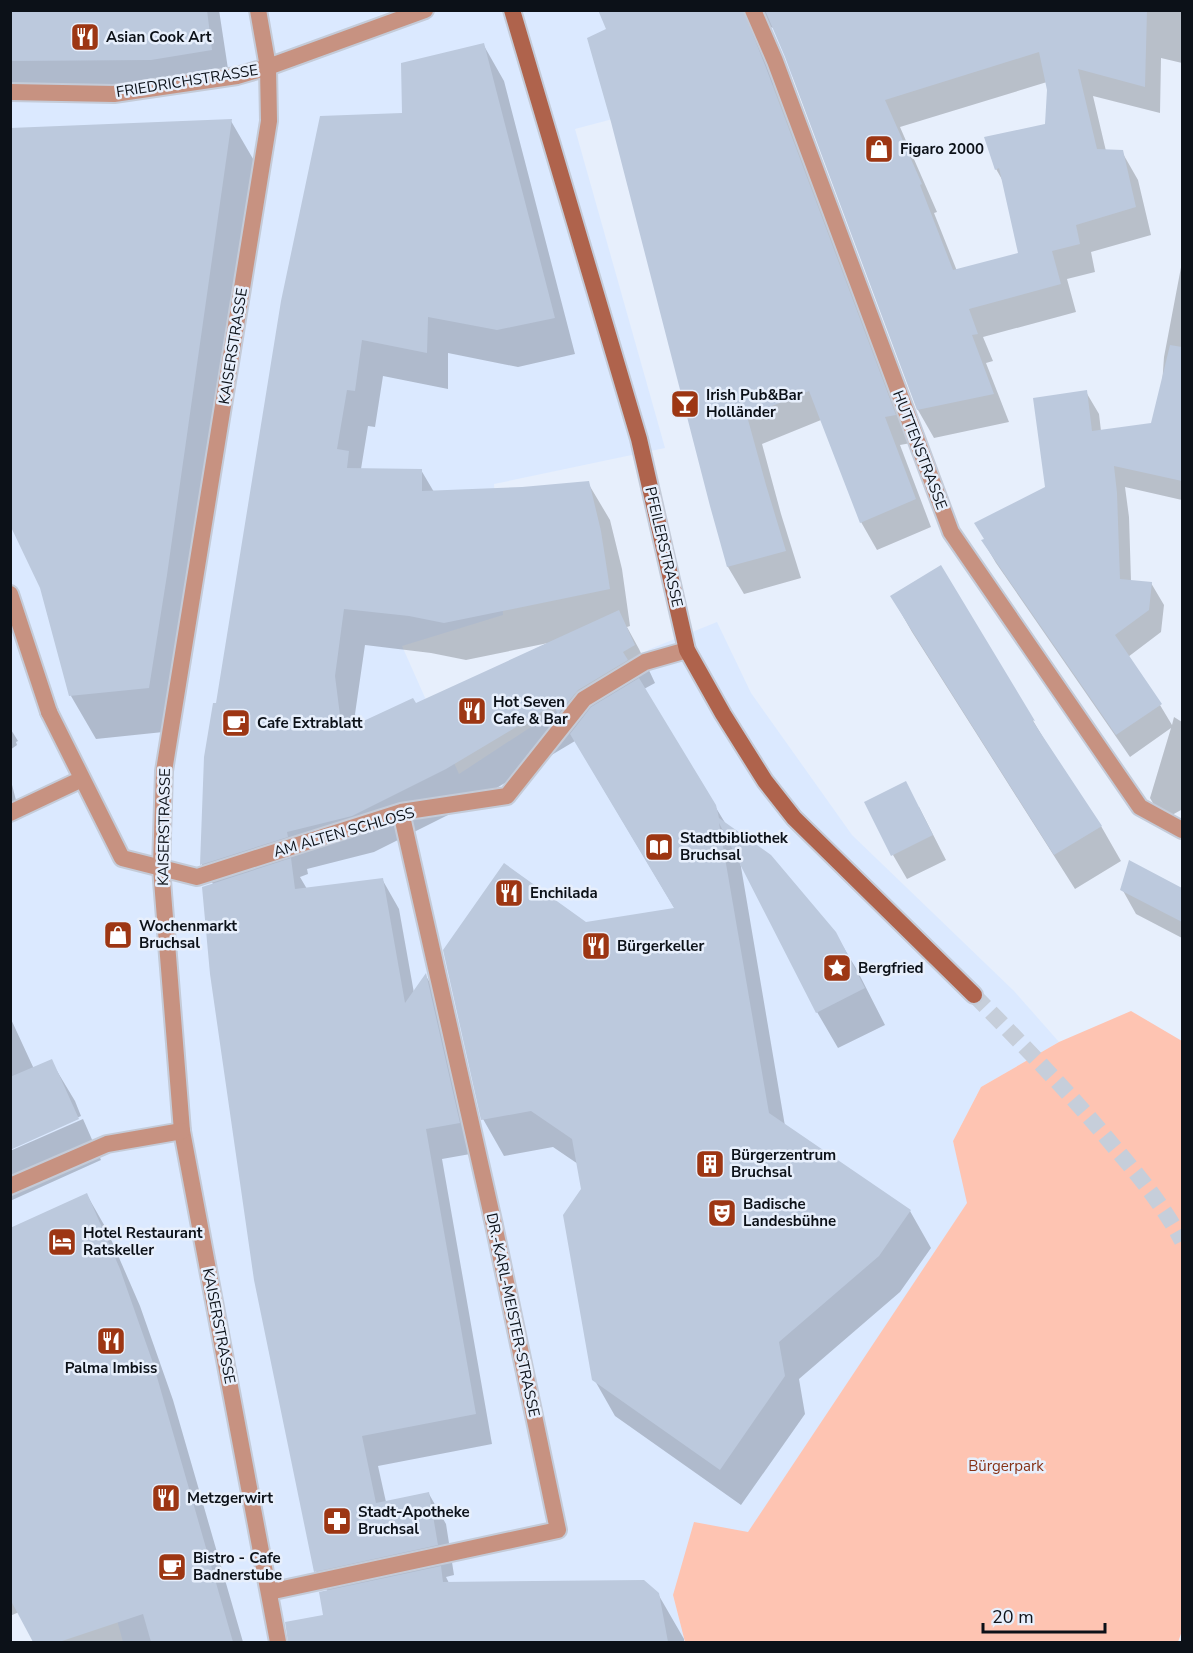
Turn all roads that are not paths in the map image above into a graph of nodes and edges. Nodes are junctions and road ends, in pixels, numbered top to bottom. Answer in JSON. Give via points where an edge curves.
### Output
{"nodes":[{"id":1,"x":258,"y":10,"type":"edge"},
{"id":2,"x":425,"y":10,"type":"edge"},
{"id":3,"x":512,"y":10,"type":"edge"},
{"id":4,"x":753,"y":10,"type":"edge"},
{"id":5,"x":268,"y":67,"type":"junction"},
{"id":6,"x":10,"y":92,"type":"edge"},
{"id":7,"x":10,"y":594,"type":"edge"},
{"id":8,"x":687,"y":650,"type":"junction"},
{"id":9,"x":82,"y":779,"type":"junction"},
{"id":10,"x":401,"y":812,"type":"junction"},
{"id":11,"x":10,"y":813,"type":"edge"},
{"id":12,"x":1182,"y":830,"type":"edge"},
{"id":13,"x":161,"y":868,"type":"junction"},
{"id":14,"x":974,"y":995,"type":"tunnel mouth"},
{"id":15,"x":182,"y":1131,"type":"junction"},
{"id":16,"x":10,"y":1186,"type":"edge"},
{"id":17,"x":269,"y":1592,"type":"junction"},
{"id":18,"x":278,"y":1642,"type":"edge"}],
"edges":[{"from":1,"to":5,"type":"street","name":"KAISERSTRASSE"},
{"from":2,"to":5,"type":"street","name":"FRIEDRICHSTRASSE"},
{"from":3,"to":8,"type":"main road","name":"PFEILERSTRASSE","via":[[639,439]]},
{"from":4,"to":12,"type":"street","name":"HUTTENSTRASSE","via":[[951,532],[1140,807]]},
{"from":5,"to":6,"type":"street","name":"FRIEDRICHSTRASSE","via":[[237,76],[114,94]]},
{"from":5,"to":13,"type":"street","name":"KAISERSTRASSE","via":[[270,121],[164,771]]},
{"from":7,"to":9,"type":"street","name":"AM ALTEN SCHLOSS","via":[[49,712]]},
{"from":8,"to":10,"type":"street","name":"AM ALTEN SCHLOSS","via":[[645,662],[584,699],[507,796]]},
{"from":8,"to":14,"type":"main road","name":"PFEILERSTRASSE","via":[[765,781],[794,818]]},
{"from":9,"to":11,"type":"street"},
{"from":9,"to":13,"type":"street","name":"AM ALTEN SCHLOSS","via":[[122,858]]},
{"from":10,"to":13,"type":"street","name":"AM ALTEN SCHLOSS","via":[[197,877]]},
{"from":10,"to":17,"type":"street","name":"DR.-KARL-MEISTER-STRASSE","via":[[558,1530]]},
{"from":13,"to":15,"type":"street","name":"KAISERSTRASSE"},
{"from":15,"to":16,"type":"street","via":[[107,1144]]},
{"from":15,"to":17,"type":"street","name":"KAISERSTRASSE"},
{"from":17,"to":18,"type":"street","name":"KAISERSTRASSE"}]}
